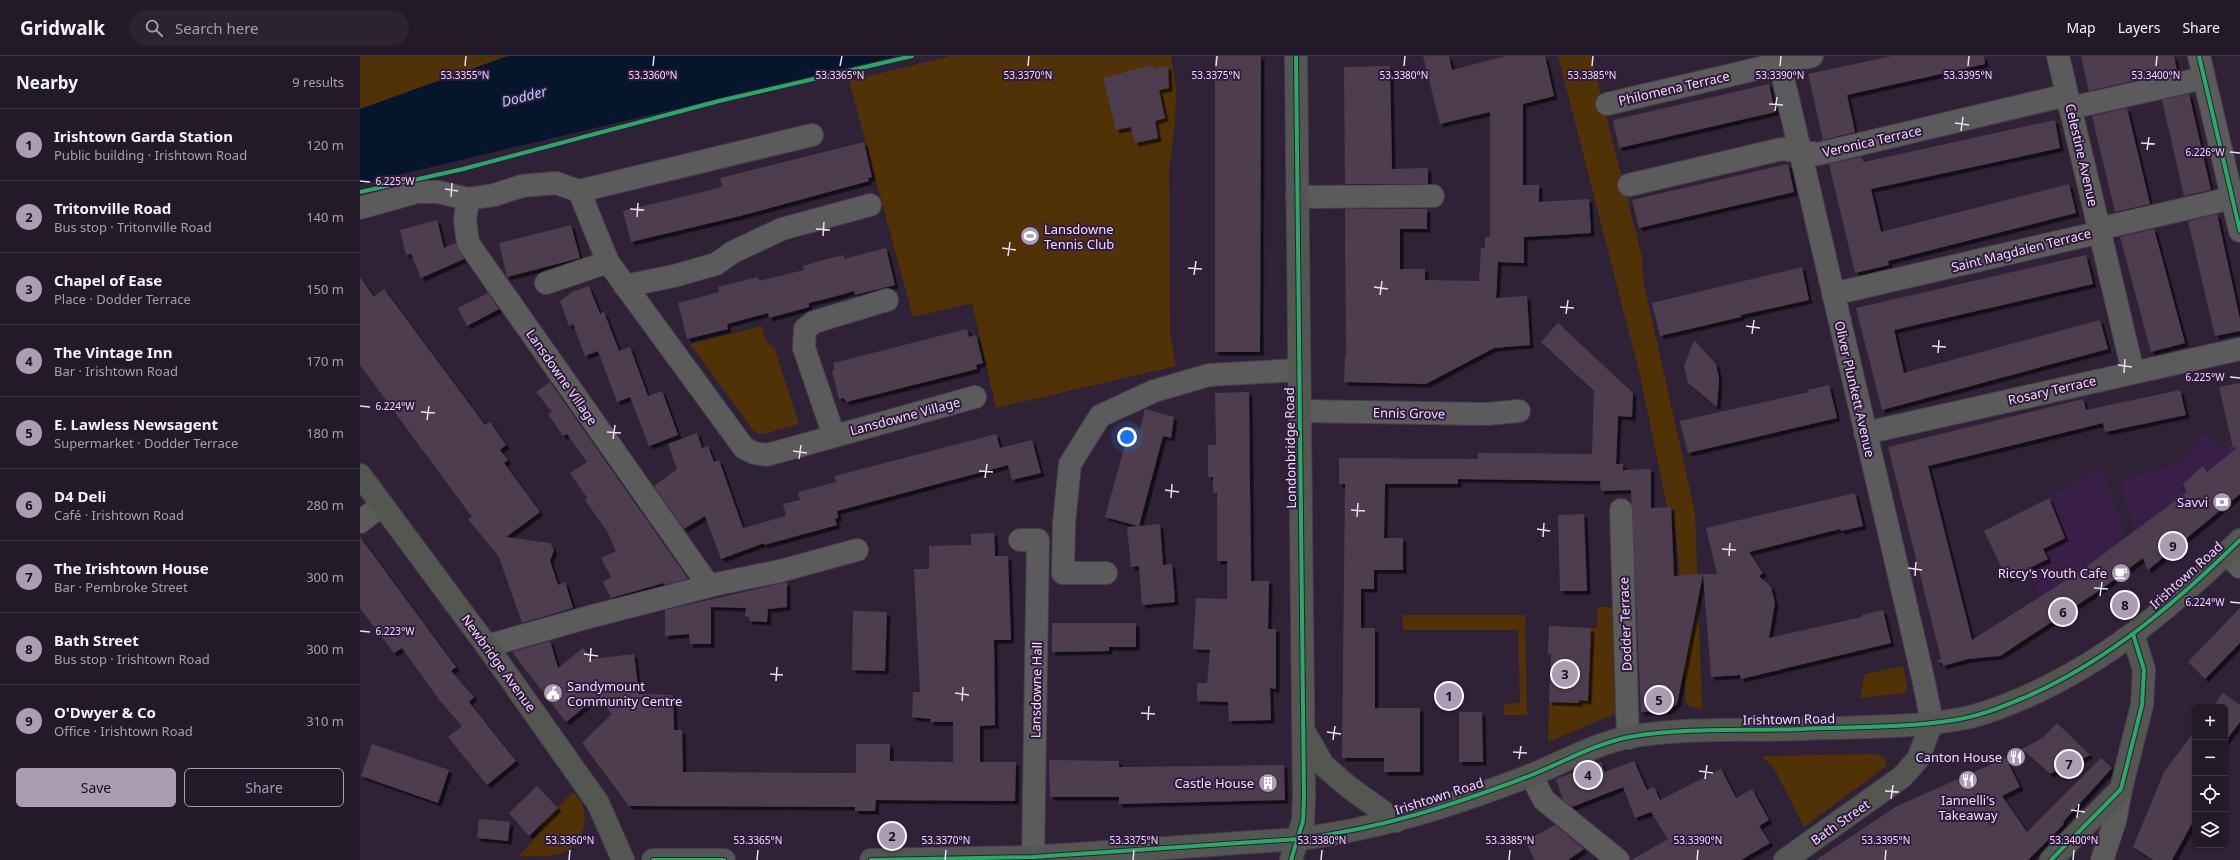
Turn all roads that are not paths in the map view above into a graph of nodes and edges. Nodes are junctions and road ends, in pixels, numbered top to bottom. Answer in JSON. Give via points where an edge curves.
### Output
{"nodes":[{"id":1,"x":1296,"y":56,"type":"edge"},
{"id":2,"x":1812,"y":56,"type":"edge"},
{"id":3,"x":2058,"y":56,"type":"edge"},
{"id":4,"x":2198,"y":56,"type":"edge"},
{"id":5,"x":1779,"y":60,"type":"edge"},
{"id":6,"x":2204,"y":78,"type":"junction"},
{"id":7,"x":2069,"y":101,"type":"junction"},
{"id":8,"x":1607,"y":104,"type":"dead end"},
{"id":9,"x":812,"y":135,"type":"dead end"},
{"id":10,"x":1800,"y":151,"type":"junction"},
{"id":11,"x":1629,"y":185,"type":"dead end"},
{"id":12,"x":579,"y":192,"type":"junction"},
{"id":13,"x":1434,"y":196,"type":"dead end"},
{"id":14,"x":1297,"y":197,"type":"junction"},
{"id":15,"x":2232,"y":198,"type":"junction"},
{"id":16,"x":468,"y":199,"type":"junction"},
{"id":17,"x":870,"y":205,"type":"dead end"},
{"id":18,"x":360,"y":208,"type":"edge"},
{"id":19,"x":2099,"y":230,"type":"junction"},
{"id":20,"x":2240,"y":231,"type":"edge"},
{"id":21,"x":608,"y":262,"type":"junction"},
{"id":22,"x":546,"y":283,"type":"dead end"},
{"id":23,"x":625,"y":286,"type":"junction"},
{"id":24,"x":1833,"y":294,"type":"junction"},
{"id":25,"x":887,"y":300,"type":"dead end"},
{"id":26,"x":2240,"y":349,"type":"edge"},
{"id":27,"x":1299,"y":370,"type":"junction"},
{"id":28,"x":2133,"y":372,"type":"junction"},
{"id":29,"x":975,"y":397,"type":"dead end"},
{"id":30,"x":1300,"y":411,"type":"junction"},
{"id":31,"x":1519,"y":411,"type":"dead end"},
{"id":32,"x":1865,"y":433,"type":"junction"},
{"id":33,"x":834,"y":436,"type":"junction"},
{"id":34,"x":754,"y":453,"type":"junction"},
{"id":35,"x":764,"y":473,"type":"dead end"},
{"id":36,"x":360,"y":475,"type":"edge"},
{"id":37,"x":382,"y":505,"type":"junction"},
{"id":38,"x":1621,"y":510,"type":"dead end"},
{"id":39,"x":360,"y":522,"type":"edge"},
{"id":40,"x":1020,"y":540,"type":"dead end"},
{"id":41,"x":857,"y":550,"type":"dead end"},
{"id":42,"x":2235,"y":553,"type":"edge"},
{"id":43,"x":1106,"y":574,"type":"dead end"},
{"id":44,"x":709,"y":586,"type":"junction"},
{"id":45,"x":2133,"y":634,"type":"junction"},
{"id":46,"x":487,"y":646,"type":"junction"},
{"id":47,"x":1932,"y":722,"type":"junction"},
{"id":48,"x":1303,"y":730,"type":"junction"},
{"id":49,"x":1628,"y":738,"type":"junction"},
{"id":50,"x":1530,"y":775,"type":"junction"},
{"id":51,"x":2121,"y":789,"type":"junction"},
{"id":52,"x":1396,"y":821,"type":"junction"},
{"id":53,"x":1299,"y":840,"type":"junction"},
{"id":54,"x":1033,"y":857,"type":"junction"},
{"id":55,"x":624,"y":860,"type":"edge"},
{"id":56,"x":652,"y":860,"type":"edge"},
{"id":57,"x":724,"y":860,"type":"edge"},
{"id":58,"x":871,"y":860,"type":"edge"},
{"id":59,"x":1291,"y":860,"type":"edge"},
{"id":60,"x":1618,"y":860,"type":"edge"},
{"id":61,"x":1785,"y":860,"type":"edge"},
{"id":62,"x":2051,"y":860,"type":"edge"},
{"id":63,"x":2102,"y":860,"type":"edge"}],
"edges":[{"from":1,"to":14,"type":"street","name":"Londonbridge Road"},
{"from":2,"to":5,"type":"street","name":"Philomena Terrace"},
{"from":3,"to":7,"type":"street","name":"Celestine Avenue"},
{"from":4,"to":6,"type":"street"},
{"from":5,"to":8,"type":"street","name":"Philomena Terrace"},
{"from":5,"to":10,"type":"street","name":"Oliver Plunkett Avenue"},
{"from":6,"to":7,"type":"street","name":"Veronica Terrace"},
{"from":6,"to":15,"type":"street"},
{"from":7,"to":10,"type":"street","name":"Veronica Terrace","via":[[1818,154]]},
{"from":7,"to":19,"type":"street","name":"Celestine Avenue"},
{"from":9,"to":12,"type":"street"},
{"from":10,"to":11,"type":"street","name":"Veronica Terrace","via":[[1782,149]]},
{"from":10,"to":24,"type":"street","name":"Oliver Plunkett Avenue"},
{"from":12,"to":16,"type":"street","via":[[556,183],[522,186],[494,195]]},
{"from":12,"to":21,"type":"street"},
{"from":13,"to":14,"type":"street"},
{"from":14,"to":27,"type":"street","name":"Londonbridge Road"},
{"from":15,"to":19,"type":"street","name":"Saint Magdalen Terrace"},
{"from":15,"to":20,"type":"street"},
{"from":16,"to":18,"type":"street","via":[[438,192],[417,192]]},
{"from":16,"to":44,"type":"street","name":"Lansdowne Village","via":[[464,220],[468,243]]},
{"from":17,"to":23,"type":"street","via":[[782,228],[733,252],[716,264]]},
{"from":19,"to":24,"type":"street","name":"Saint Magdalen Terrace","via":[[2088,235]]},
{"from":19,"to":28,"type":"street","name":"Celestine Avenue"},
{"from":21,"to":22,"type":"street"},
{"from":21,"to":23,"type":"street"},
{"from":23,"to":34,"type":"street","via":[[744,448]]},
{"from":24,"to":32,"type":"street","name":"Oliver Plunkett Avenue"},
{"from":25,"to":33,"type":"street","name":"Lansdowne Village","via":[[814,322],[805,329],[804,348]]},
{"from":26,"to":28,"type":"street","name":"Rosary Terrace"},
{"from":27,"to":30,"type":"street","name":"Londonbridge Road"},
{"from":27,"to":43,"type":"street","via":[[1209,375],[1154,391],[1100,416],[1070,464],[1064,523],[1063,573]]},
{"from":28,"to":32,"type":"street","name":"Rosary Terrace"},
{"from":29,"to":33,"type":"street","name":"Lansdowne Village"},
{"from":30,"to":31,"type":"street","name":"Ennis Grove","via":[[1487,414]]},
{"from":30,"to":48,"type":"street","name":"Londonbridge Road"},
{"from":32,"to":47,"type":"street","name":"Oliver Plunkett Avenue"},
{"from":33,"to":34,"type":"street","name":"Lansdowne Village","via":[[767,455]]},
{"from":34,"to":35,"type":"street"},
{"from":36,"to":37,"type":"street","name":"Newbridge Avenue"},
{"from":37,"to":39,"type":"street"},
{"from":37,"to":46,"type":"street","name":"Newbridge Avenue"},
{"from":38,"to":49,"type":"street","name":"Dodder Terrace"},
{"from":40,"to":54,"type":"street","name":"Lansdowne Hall","via":[[1038,540]]},
{"from":41,"to":44,"type":"street","via":[[780,571]]},
{"from":42,"to":45,"type":"street","name":"Irishtown Road"},
{"from":44,"to":46,"type":"street"},
{"from":45,"to":47,"type":"street","name":"Irishtown Road","via":[[2096,660],[2047,688],[2001,708],[1956,720]]},
{"from":45,"to":51,"type":"street","via":[[2144,670],[2142,705]]},
{"from":46,"to":55,"type":"street","name":"Newbridge Avenue","via":[[598,802]]},
{"from":47,"to":49,"type":"street","name":"Irishtown Road","via":[[1892,726],[1698,731]]},
{"from":47,"to":61,"type":"street","name":"Bath Street","via":[[1918,758],[1902,777]]},
{"from":48,"to":52,"type":"street","via":[[1323,765]]},
{"from":48,"to":53,"type":"street","name":"Londonbridge Road","via":[[1303,821]]},
{"from":49,"to":50,"type":"street","name":"Irishtown Road","via":[[1586,751]]},
{"from":50,"to":52,"type":"street","name":"Irishtown Road"},
{"from":50,"to":60,"type":"street","via":[[1544,800]]},
{"from":51,"to":62,"type":"street"},
{"from":51,"to":63,"type":"street","via":[[2115,821]]},
{"from":52,"to":53,"type":"street","name":"Irishtown Road"},
{"from":53,"to":54,"type":"street","name":"Irishtown Road"},
{"from":53,"to":59,"type":"street","name":"Londonbridge Road"},
{"from":54,"to":58,"type":"street","name":"Irishtown Road"},
{"from":56,"to":57,"type":"street"}]}
